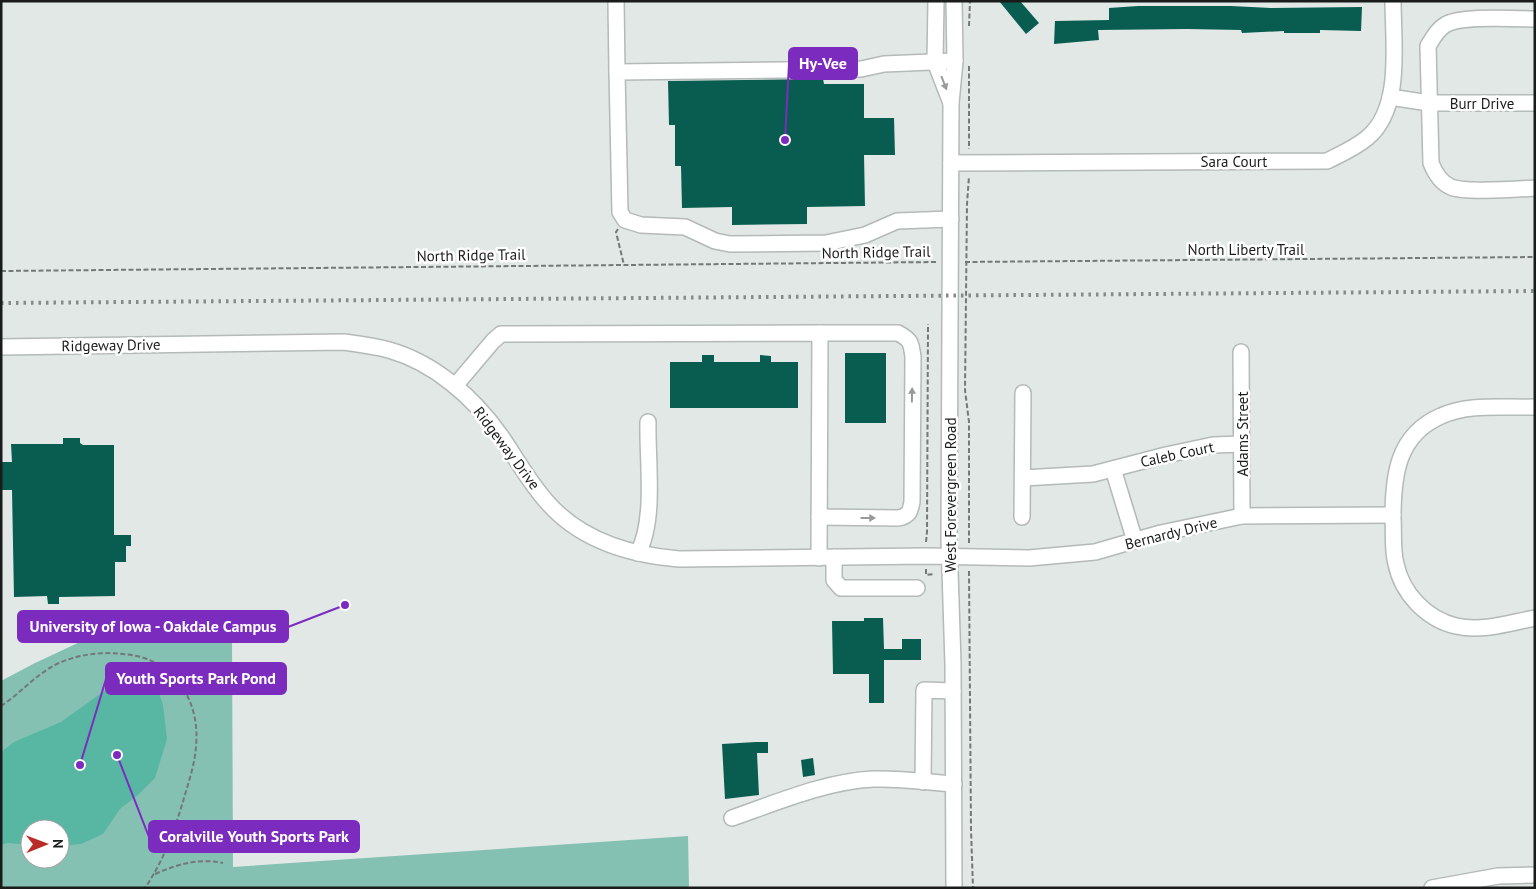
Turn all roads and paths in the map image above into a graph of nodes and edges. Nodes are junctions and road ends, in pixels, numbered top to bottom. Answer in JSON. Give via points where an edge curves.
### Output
{"nodes":[{"id":1,"x":616,"y":1,"type":"edge"},
{"id":2,"x":936,"y":1,"type":"edge"},
{"id":3,"x":954,"y":1,"type":"edge"},
{"id":4,"x":970,"y":1,"type":"edge"},
{"id":5,"x":1392,"y":1,"type":"edge"},
{"id":6,"x":1535,"y":19,"type":"edge"},
{"id":7,"x":969,"y":31,"type":"dead end"},
{"id":8,"x":962,"y":61,"type":"junction"},
{"id":9,"x":935,"y":62,"type":"junction"},
{"id":10,"x":616,"y":72,"type":"junction"},
{"id":11,"x":1390,"y":97,"type":"junction"},
{"id":12,"x":951,"y":103,"type":"junction"},
{"id":13,"x":1429,"y":103,"type":"junction"},
{"id":14,"x":1535,"y":103,"type":"edge"},
{"id":15,"x":969,"y":148,"type":"dead end"},
{"id":16,"x":951,"y":163,"type":"junction"},
{"id":17,"x":969,"y":178,"type":"dead end"},
{"id":18,"x":1535,"y":188,"type":"edge"},
{"id":19,"x":951,"y":219,"type":"junction"},
{"id":20,"x":625,"y":220,"type":"junction"},
{"id":21,"x":1535,"y":258,"type":"edge"},
{"id":22,"x":940,"y":262,"type":"dead end"},
{"id":23,"x":958,"y":262,"type":"dead end"},
{"id":24,"x":966,"y":262,"type":"junction"},
{"id":25,"x":624,"y":265,"type":"junction"},
{"id":26,"x":1,"y":271,"type":"edge"},
{"id":27,"x":928,"y":324,"type":"dead end"},
{"id":28,"x":820,"y":333,"type":"junction"},
{"id":29,"x":1,"y":347,"type":"edge"},
{"id":30,"x":1241,"y":352,"type":"dead end"},
{"id":31,"x":455,"y":386,"type":"junction"},
{"id":32,"x":1023,"y":393,"type":"dead end"},
{"id":33,"x":1535,"y":407,"type":"edge"},
{"id":34,"x":648,"y":422,"type":"dead end"},
{"id":35,"x":1242,"y":444,"type":"junction"},
{"id":36,"x":1113,"y":469,"type":"junction"},
{"id":37,"x":1022,"y":478,"type":"junction"},
{"id":38,"x":1393,"y":515,"type":"junction"},
{"id":39,"x":1242,"y":516,"type":"junction"},
{"id":40,"x":819,"y":517,"type":"junction"},
{"id":41,"x":1022,"y":517,"type":"dead end"},
{"id":42,"x":1135,"y":541,"type":"junction"},
{"id":43,"x":925,"y":545,"type":"dead end"},
{"id":44,"x":969,"y":545,"type":"dead end"},
{"id":45,"x":638,"y":553,"type":"junction"},
{"id":46,"x":949,"y":556,"type":"junction"},
{"id":47,"x":827,"y":558,"type":"junction"},
{"id":48,"x":969,"y":568,"type":"dead end"},
{"id":49,"x":926,"y":569,"type":"dead end"},
{"id":50,"x":934,"y":574,"type":"dead end"},
{"id":51,"x":917,"y":588,"type":"dead end"},
{"id":52,"x":1535,"y":618,"type":"edge"},
{"id":53,"x":953,"y":691,"type":"junction"},
{"id":54,"x":1,"y":706,"type":"edge"},
{"id":55,"x":923,"y":782,"type":"junction"},
{"id":56,"x":954,"y":784,"type":"junction"},
{"id":57,"x":732,"y":818,"type":"dead end"},
{"id":58,"x":223,"y":863,"type":"dead end"},
{"id":59,"x":155,"y":874,"type":"junction"},
{"id":60,"x":1535,"y":875,"type":"edge"},
{"id":61,"x":145,"y":888,"type":"edge"},
{"id":62,"x":954,"y":888,"type":"edge"},
{"id":63,"x":973,"y":888,"type":"edge"},
{"id":64,"x":1432,"y":888,"type":"edge"}],
"edges":[{"from":1,"to":10,"type":"street"},
{"from":2,"to":9,"type":"street","name":"West Forevergreen Road"},
{"from":3,"to":8,"type":"street","name":"West Forevergreen Road"},
{"from":4,"to":7,"type":"path"},
{"from":5,"to":11,"type":"street","name":"Sara Court","via":[[1393,77]]},
{"from":6,"to":13,"type":"street","name":"Burr Drive","via":[[1460,20],[1446,24],[1428,46]]},
{"from":8,"to":9,"type":"street"},
{"from":8,"to":12,"type":"street","name":"West Forevergreen Road"},
{"from":8,"to":15,"type":"path"},
{"from":9,"to":10,"type":"street","via":[[884,64],[861,69]]},
{"from":9,"to":12,"type":"street","name":"West Forevergreen Road","one_way":true},
{"from":10,"to":20,"type":"street","via":[[619,204]]},
{"from":11,"to":13,"type":"street","name":"Burr Drive"},
{"from":11,"to":16,"type":"street","name":"Sara Court","via":[[1384,119],[1369,137],[1327,161]]},
{"from":12,"to":16,"type":"street","name":"West Forevergreen Road"},
{"from":13,"to":14,"type":"street","name":"Burr Drive"},
{"from":13,"to":18,"type":"street","name":"Burr Drive","via":[[1431,163],[1436,176],[1451,187],[1465,189]]},
{"from":16,"to":19,"type":"street","name":"West Forevergreen Road"},
{"from":17,"to":24,"type":"path"},
{"from":19,"to":20,"type":"street","via":[[897,221],[865,235],[826,243],[730,244],[715,241],[685,226],[641,225]]},
{"from":19,"to":46,"type":"street","name":"West Forevergreen Road"},
{"from":20,"to":25,"type":"path","via":[[616,232]]},
{"from":21,"to":24,"type":"path","name":"North Liberty Trail"},
{"from":22,"to":25,"type":"path","name":"North Ridge Trail"},
{"from":23,"to":24,"type":"path","name":"North Liberty Trail"},
{"from":24,"to":44,"type":"path"},
{"from":25,"to":26,"type":"path","name":"North Ridge Trail"},
{"from":27,"to":43,"type":"path"},
{"from":28,"to":31,"type":"street","via":[[501,334]]},
{"from":28,"to":40,"type":"street"},
{"from":40,"to":28,"type":"street","one_way":true,"via":[[898,518],[910,512],[913,356],[911,343],[898,333]]},
{"from":29,"to":31,"type":"street","name":"Ridgeway Drive","via":[[344,342],[390,350],[428,368]]},
{"from":30,"to":35,"type":"street","name":"Adams Street"},
{"from":31,"to":45,"type":"street","name":"Ridgeway Drive","via":[[482,412],[547,502],[578,528],[601,541]]},
{"from":32,"to":37,"type":"street"},
{"from":33,"to":38,"type":"street","via":[[1456,410],[1428,423],[1415,434],[1399,460],[1394,476]]},
{"from":34,"to":45,"type":"street","via":[[649,521]]},
{"from":35,"to":36,"type":"street","name":"Caleb Court","via":[[1213,445]]},
{"from":35,"to":39,"type":"street","name":"Adams Street"},
{"from":36,"to":37,"type":"street","name":"Caleb Court","via":[[1093,474]]},
{"from":36,"to":42,"type":"street"},
{"from":37,"to":41,"type":"street"},
{"from":38,"to":39,"type":"street","name":"Bernardy Drive"},
{"from":38,"to":52,"type":"street","via":[[1394,554],[1401,581],[1428,613],[1456,626],[1472,628],[1488,628]]},
{"from":39,"to":42,"type":"street","name":"Bernardy Drive"},
{"from":40,"to":47,"type":"street"},
{"from":42,"to":46,"type":"street","name":"Bernardy Drive","via":[[1095,552],[1038,558]]},
{"from":45,"to":47,"type":"street","name":"Ridgeway Drive","via":[[679,559]]},
{"from":46,"to":47,"type":"street","name":"Ridgeway Drive"},
{"from":46,"to":53,"type":"street","name":"West Forevergreen Road"},
{"from":47,"to":51,"type":"street","via":[[834,580],[841,588]]},
{"from":48,"to":63,"type":"path"},
{"from":49,"to":50,"type":"path","via":[[926,575]]},
{"from":53,"to":55,"type":"street","via":[[924,690]]},
{"from":53,"to":56,"type":"street","name":"West Forevergreen Road"},
{"from":54,"to":59,"type":"path","via":[[59,664],[94,654],[124,653],[142,657],[166,669],[181,683],[195,719],[196,746],[177,824]]},
{"from":55,"to":56,"type":"street"},
{"from":55,"to":57,"type":"street","via":[[872,779],[849,782],[804,793]]},
{"from":56,"to":62,"type":"street","name":"West Forevergreen Road"},
{"from":58,"to":59,"type":"path","via":[[195,861]]},
{"from":59,"to":61,"type":"path"},
{"from":60,"to":64,"type":"street","via":[[1498,876]]}]}
